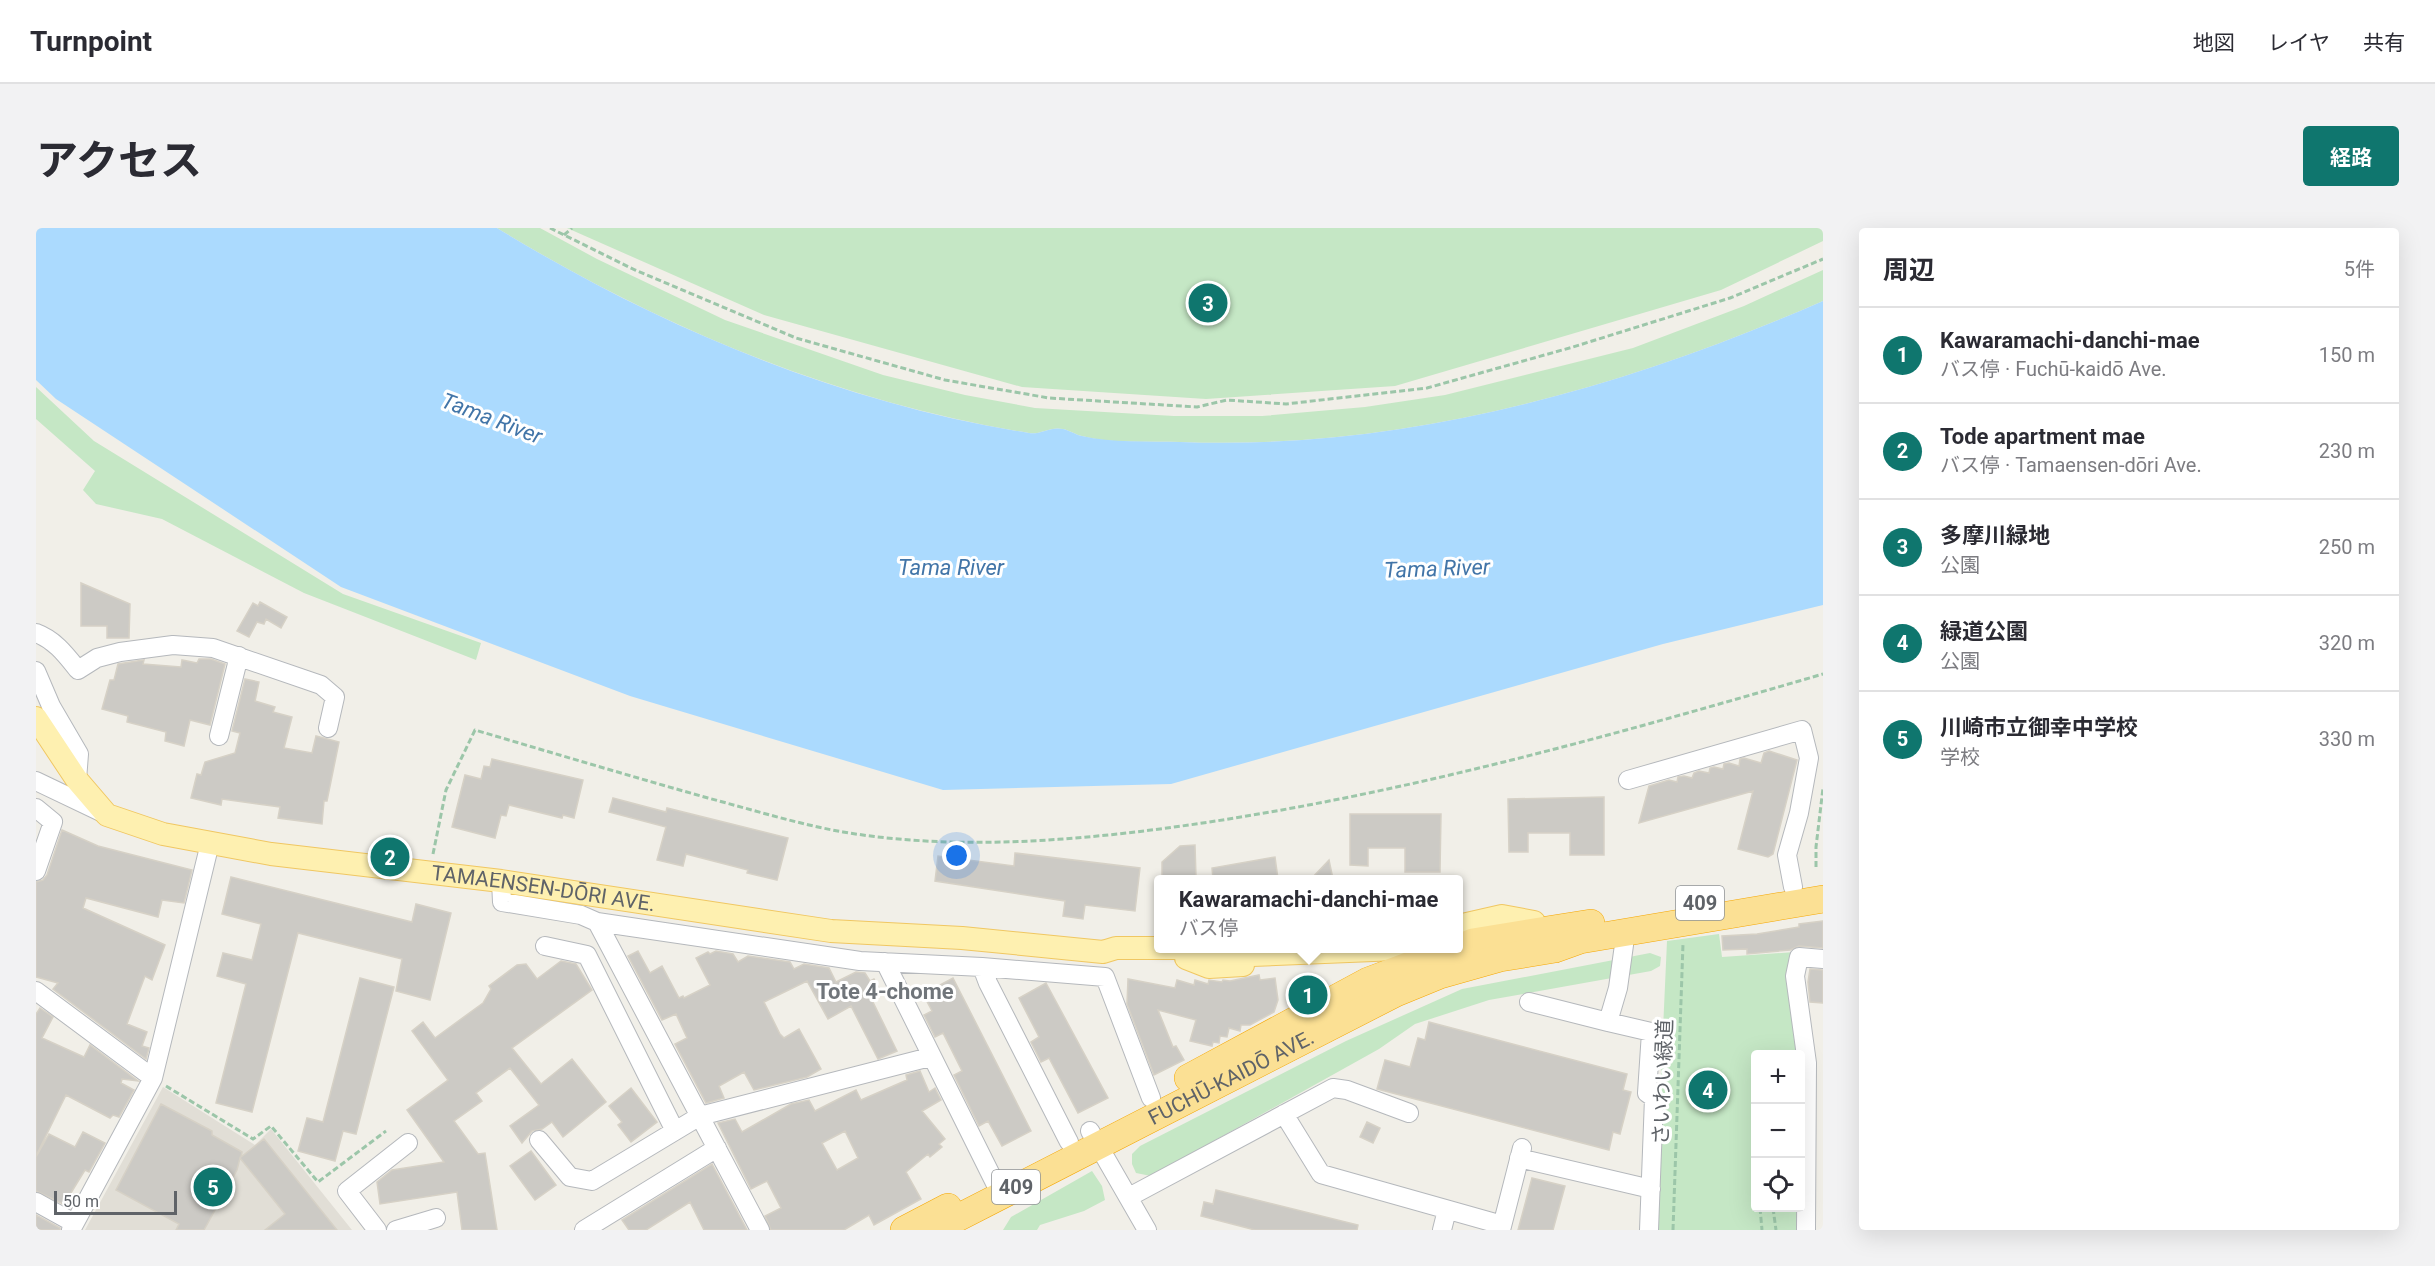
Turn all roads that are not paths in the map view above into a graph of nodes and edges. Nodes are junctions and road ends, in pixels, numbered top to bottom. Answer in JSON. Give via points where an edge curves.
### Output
{"nodes":[{"id":1,"x":36,"y":633,"type":"edge"},
{"id":2,"x":239,"y":656,"type":"junction"},
{"id":3,"x":36,"y":671,"type":"edge"},
{"id":4,"x":36,"y":718,"type":"edge"},
{"id":5,"x":328,"y":728,"type":"dead end"},
{"id":6,"x":219,"y":736,"type":"dead end"},
{"id":7,"x":77,"y":780,"type":"junction"},
{"id":8,"x":1628,"y":780,"type":"dead end"},
{"id":9,"x":36,"y":781,"type":"edge"},
{"id":10,"x":36,"y":808,"type":"edge"},
{"id":11,"x":107,"y":815,"type":"junction"},
{"id":12,"x":210,"y":843,"type":"junction"},
{"id":13,"x":36,"y":871,"type":"edge"},
{"id":14,"x":1820,"y":874,"type":"edge"},
{"id":15,"x":501,"y":881,"type":"junction"},
{"id":16,"x":1793,"y":886,"type":"junction"},
{"id":17,"x":1823,"y":899,"type":"edge"},
{"id":18,"x":597,"y":922,"type":"junction"},
{"id":19,"x":1579,"y":933,"type":"junction"},
{"id":20,"x":1463,"y":937,"type":"edge"},
{"id":21,"x":607,"y":942,"type":"junction"},
{"id":22,"x":1463,"y":942,"type":"edge"},
{"id":23,"x":1624,"y":945,"type":"dead end"},
{"id":24,"x":546,"y":946,"type":"dead end"},
{"id":25,"x":1154,"y":948,"type":"edge"},
{"id":26,"x":1104,"y":952,"type":"junction"},
{"id":27,"x":1294,"y":953,"type":"edge"},
{"id":28,"x":1429,"y":953,"type":"edge"},
{"id":29,"x":587,"y":955,"type":"junction"},
{"id":30,"x":1823,"y":959,"type":"edge"},
{"id":31,"x":885,"y":962,"type":"junction"},
{"id":32,"x":982,"y":967,"type":"junction"},
{"id":33,"x":36,"y":991,"type":"edge"},
{"id":34,"x":1529,"y":1002,"type":"dead end"},
{"id":35,"x":1608,"y":1022,"type":"junction"},
{"id":36,"x":930,"y":1057,"type":"junction"},
{"id":37,"x":1815,"y":1064,"type":"edge"},
{"id":38,"x":153,"y":1078,"type":"junction"},
{"id":39,"x":1151,"y":1098,"type":"junction"},
{"id":40,"x":1409,"y":1113,"type":"dead end"},
{"id":41,"x":1284,"y":1114,"type":"junction"},
{"id":42,"x":700,"y":1116,"type":"junction"},
{"id":43,"x":675,"y":1131,"type":"junction"},
{"id":44,"x":1086,"y":1139,"type":"junction"},
{"id":45,"x":539,"y":1140,"type":"dead end"},
{"id":46,"x":408,"y":1143,"type":"dead end"},
{"id":47,"x":717,"y":1148,"type":"junction"},
{"id":48,"x":1659,"y":1187,"type":"junction"},
{"id":49,"x":997,"y":1189,"type":"junction"},
{"id":50,"x":1129,"y":1197,"type":"junction"},
{"id":51,"x":36,"y":1202,"type":"edge"},
{"id":52,"x":1447,"y":1210,"type":"junction"},
{"id":53,"x":436,"y":1218,"type":"dead end"},
{"id":54,"x":73,"y":1227,"type":"edge"},
{"id":55,"x":1502,"y":1228,"type":"edge"},
{"id":56,"x":377,"y":1230,"type":"edge"},
{"id":57,"x":396,"y":1230,"type":"edge"},
{"id":58,"x":584,"y":1230,"type":"edge"},
{"id":59,"x":760,"y":1230,"type":"edge"},
{"id":60,"x":904,"y":1230,"type":"edge"},
{"id":61,"x":934,"y":1230,"type":"edge"},
{"id":62,"x":1147,"y":1230,"type":"edge"},
{"id":63,"x":1442,"y":1230,"type":"edge"},
{"id":64,"x":1649,"y":1230,"type":"edge"},
{"id":65,"x":1806,"y":1230,"type":"edge"}],
"edges":[{"from":1,"to":2,"type":"street","via":[[62,650],[78,670],[97,658],[173,645],[213,648]]},
{"from":2,"to":5,"type":"street","via":[[321,685],[335,697]]},
{"from":2,"to":6,"type":"street"},
{"from":3,"to":7,"type":"street","via":[[79,754]]},
{"from":4,"to":7,"type":"main road"},
{"from":7,"to":11,"type":"main road"},
{"from":8,"to":16,"type":"street","via":[[1802,730],[1809,758],[1787,855]]},
{"from":9,"to":11,"type":"street"},
{"from":10,"to":13,"type":"street","via":[[53,822]]},
{"from":11,"to":12,"type":"main road","name":"TAMAENSEN-DŌRI AVE.","via":[[163,834]]},
{"from":12,"to":15,"type":"main road","name":"TAMAENSEN-DŌRI AVE.","via":[[324,861]]},
{"from":12,"to":38,"type":"street"},
{"from":14,"to":16,"type":"highway","name":"FUCHŪ-KAIDŌ AVE.","number":"409"},
{"from":15,"to":18,"type":"street","via":[[501,902],[581,915]]},
{"from":15,"to":26,"type":"main road","name":"TAMAENSEN-DŌRI AVE.","via":[[831,931],[962,938]]},
{"from":16,"to":19,"type":"highway","name":"FUCHŪ-KAIDŌ AVE.","number":"409"},
{"from":17,"to":19,"type":"highway","name":"FUCHŪ-KAIDŌ AVE.","number":"409"},
{"from":18,"to":21,"type":"street"},
{"from":18,"to":31,"type":"street","via":[[778,951]]},
{"from":19,"to":20,"type":"main road","via":[[1553,921],[1502,916]]},
{"from":19,"to":22,"type":"highway","name":"FUCHŪ-KAIDŌ AVE.","number":"409"},
{"from":19,"to":44,"type":"highway","name":"FUCHŪ-KAIDŌ AVE.","number":"409","via":[[1555,949],[1500,958],[1440,975],[1396,993]]},
{"from":21,"to":29,"type":"street"},
{"from":21,"to":42,"type":"street"},
{"from":23,"to":35,"type":"street"},
{"from":24,"to":29,"type":"street"},
{"from":25,"to":26,"type":"main road","name":"TAMAENSEN-DŌRI AVE.","via":[[1116,948]]},
{"from":26,"to":27,"type":"main road","name":"TAMAENSEN-DŌRI AVE.","via":[[1117,959],[1186,958],[1209,967],[1250,964],[1269,954]]},
{"from":28,"to":39,"type":"highway","name":"FUCHŪ-KAIDŌ AVE.","number":"409","via":[[1368,981],[1352,978],[1335,985],[1302,1004],[1284,1027]]},
{"from":29,"to":43,"type":"street"},
{"from":30,"to":37,"type":"street","via":[[1799,957],[1795,976]]},
{"from":31,"to":32,"type":"street"},
{"from":31,"to":36,"type":"street"},
{"from":32,"to":39,"type":"street","via":[[1105,977]]},
{"from":32,"to":44,"type":"street","via":[[988,983]]},
{"from":33,"to":38,"type":"street"},
{"from":34,"to":35,"type":"street"},
{"from":35,"to":48,"type":"street","via":[[1651,1032],[1647,1093],[1654,1098]]},
{"from":36,"to":42,"type":"street"},
{"from":36,"to":49,"type":"street"},
{"from":37,"to":65,"type":"street"},
{"from":38,"to":54,"type":"street"},
{"from":39,"to":44,"type":"highway","name":"FUCHŪ-KAIDŌ AVE.","number":"409"},
{"from":40,"to":41,"type":"street","via":[[1333,1088]]},
{"from":41,"to":50,"type":"street"},
{"from":41,"to":52,"type":"street","via":[[1321,1174]]},
{"from":42,"to":43,"type":"street"},
{"from":42,"to":47,"type":"street"},
{"from":43,"to":45,"type":"street","via":[[592,1181],[570,1177]]},
{"from":44,"to":49,"type":"highway","name":"FUCHŪ-KAIDŌ AVE.","number":"409"},
{"from":44,"to":50,"type":"street"},
{"from":46,"to":56,"type":"street","via":[[347,1191]]},
{"from":47,"to":58,"type":"street"},
{"from":47,"to":59,"type":"street"},
{"from":48,"to":55,"type":"street","via":[[1521,1153]]},
{"from":48,"to":64,"type":"street"},
{"from":49,"to":60,"type":"highway","name":"FUCHŪ-KAIDŌ AVE.","number":"409"},
{"from":49,"to":61,"type":"highway","name":"FUCHŪ-KAIDŌ AVE.","number":"409"},
{"from":50,"to":62,"type":"street"},
{"from":51,"to":54,"type":"street"},
{"from":52,"to":55,"type":"street"},
{"from":52,"to":63,"type":"street"},
{"from":53,"to":57,"type":"street"}]}
